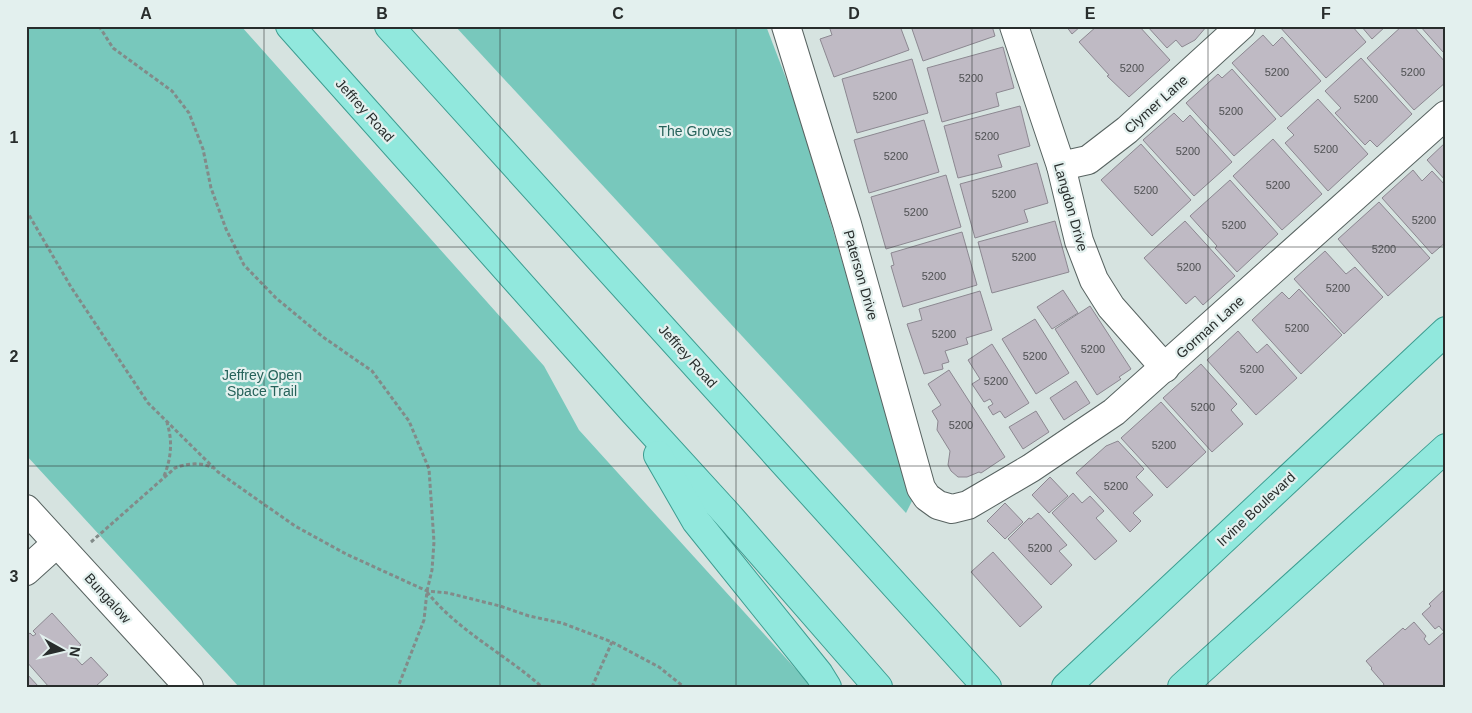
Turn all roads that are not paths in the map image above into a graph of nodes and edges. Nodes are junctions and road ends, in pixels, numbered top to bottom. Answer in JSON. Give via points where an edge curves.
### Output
{"nodes":[{"id":1,"x":290,"y":26,"type":"edge"},
{"id":2,"x":389,"y":26,"type":"edge"},
{"id":3,"x":786,"y":26,"type":"edge"},
{"id":4,"x":1014,"y":26,"type":"edge"},
{"id":5,"x":1241,"y":26,"type":"edge"},
{"id":6,"x":1446,"y":115,"type":"edge"},
{"id":7,"x":1060,"y":166,"type":"junction"},
{"id":8,"x":1446,"y":332,"type":"edge"},
{"id":9,"x":1165,"y":368,"type":"junction"},
{"id":10,"x":634,"y":412,"type":"junction"},
{"id":11,"x":1446,"y":448,"type":"edge"},
{"id":12,"x":26,"y":509,"type":"edge"},
{"id":13,"x":952,"y":509,"type":"joint"},
{"id":14,"x":64,"y":550,"type":"junction"},
{"id":15,"x":26,"y":571,"type":"edge"},
{"id":16,"x":189,"y":687,"type":"edge"},
{"id":17,"x":826,"y":687,"type":"edge"},
{"id":18,"x":878,"y":687,"type":"edge"},
{"id":19,"x":987,"y":687,"type":"edge"},
{"id":20,"x":1066,"y":687,"type":"edge"},
{"id":21,"x":1182,"y":687,"type":"edge"}],
"edges":[{"from":1,"to":10,"type":"main road","name":"Jeffrey Road"},
{"from":2,"to":19,"type":"main road","name":"Jeffrey Road"},
{"from":3,"to":13,"type":"street","name":"Paterson Drive","via":[[847,224],[921,488],[938,505]]},
{"from":4,"to":7,"type":"street","name":"Langdon Drive"},
{"from":5,"to":7,"type":"street","name":"Clymer Lane","via":[[1127,130],[1088,160]]},
{"from":6,"to":9,"type":"street","name":"Gorman Lane"},
{"from":7,"to":9,"type":"street","name":"Langdon Drive","via":[[1079,241],[1094,280],[1111,307]]},
{"from":8,"to":20,"type":"main road","name":"Irvine Boulevard"},
{"from":9,"to":13,"type":"street","name":"Gorman Lane","via":[[1114,412],[1031,468],[968,506]]},
{"from":10,"to":17,"type":"main road","via":[[696,522],[819,674]]},
{"from":10,"to":18,"type":"main road","name":"Jeffrey Road"},
{"from":11,"to":21,"type":"main road"},
{"from":12,"to":14,"type":"street","name":"Bungalow"},
{"from":14,"to":15,"type":"street"},
{"from":14,"to":16,"type":"street","name":"Bungalow"}]}
